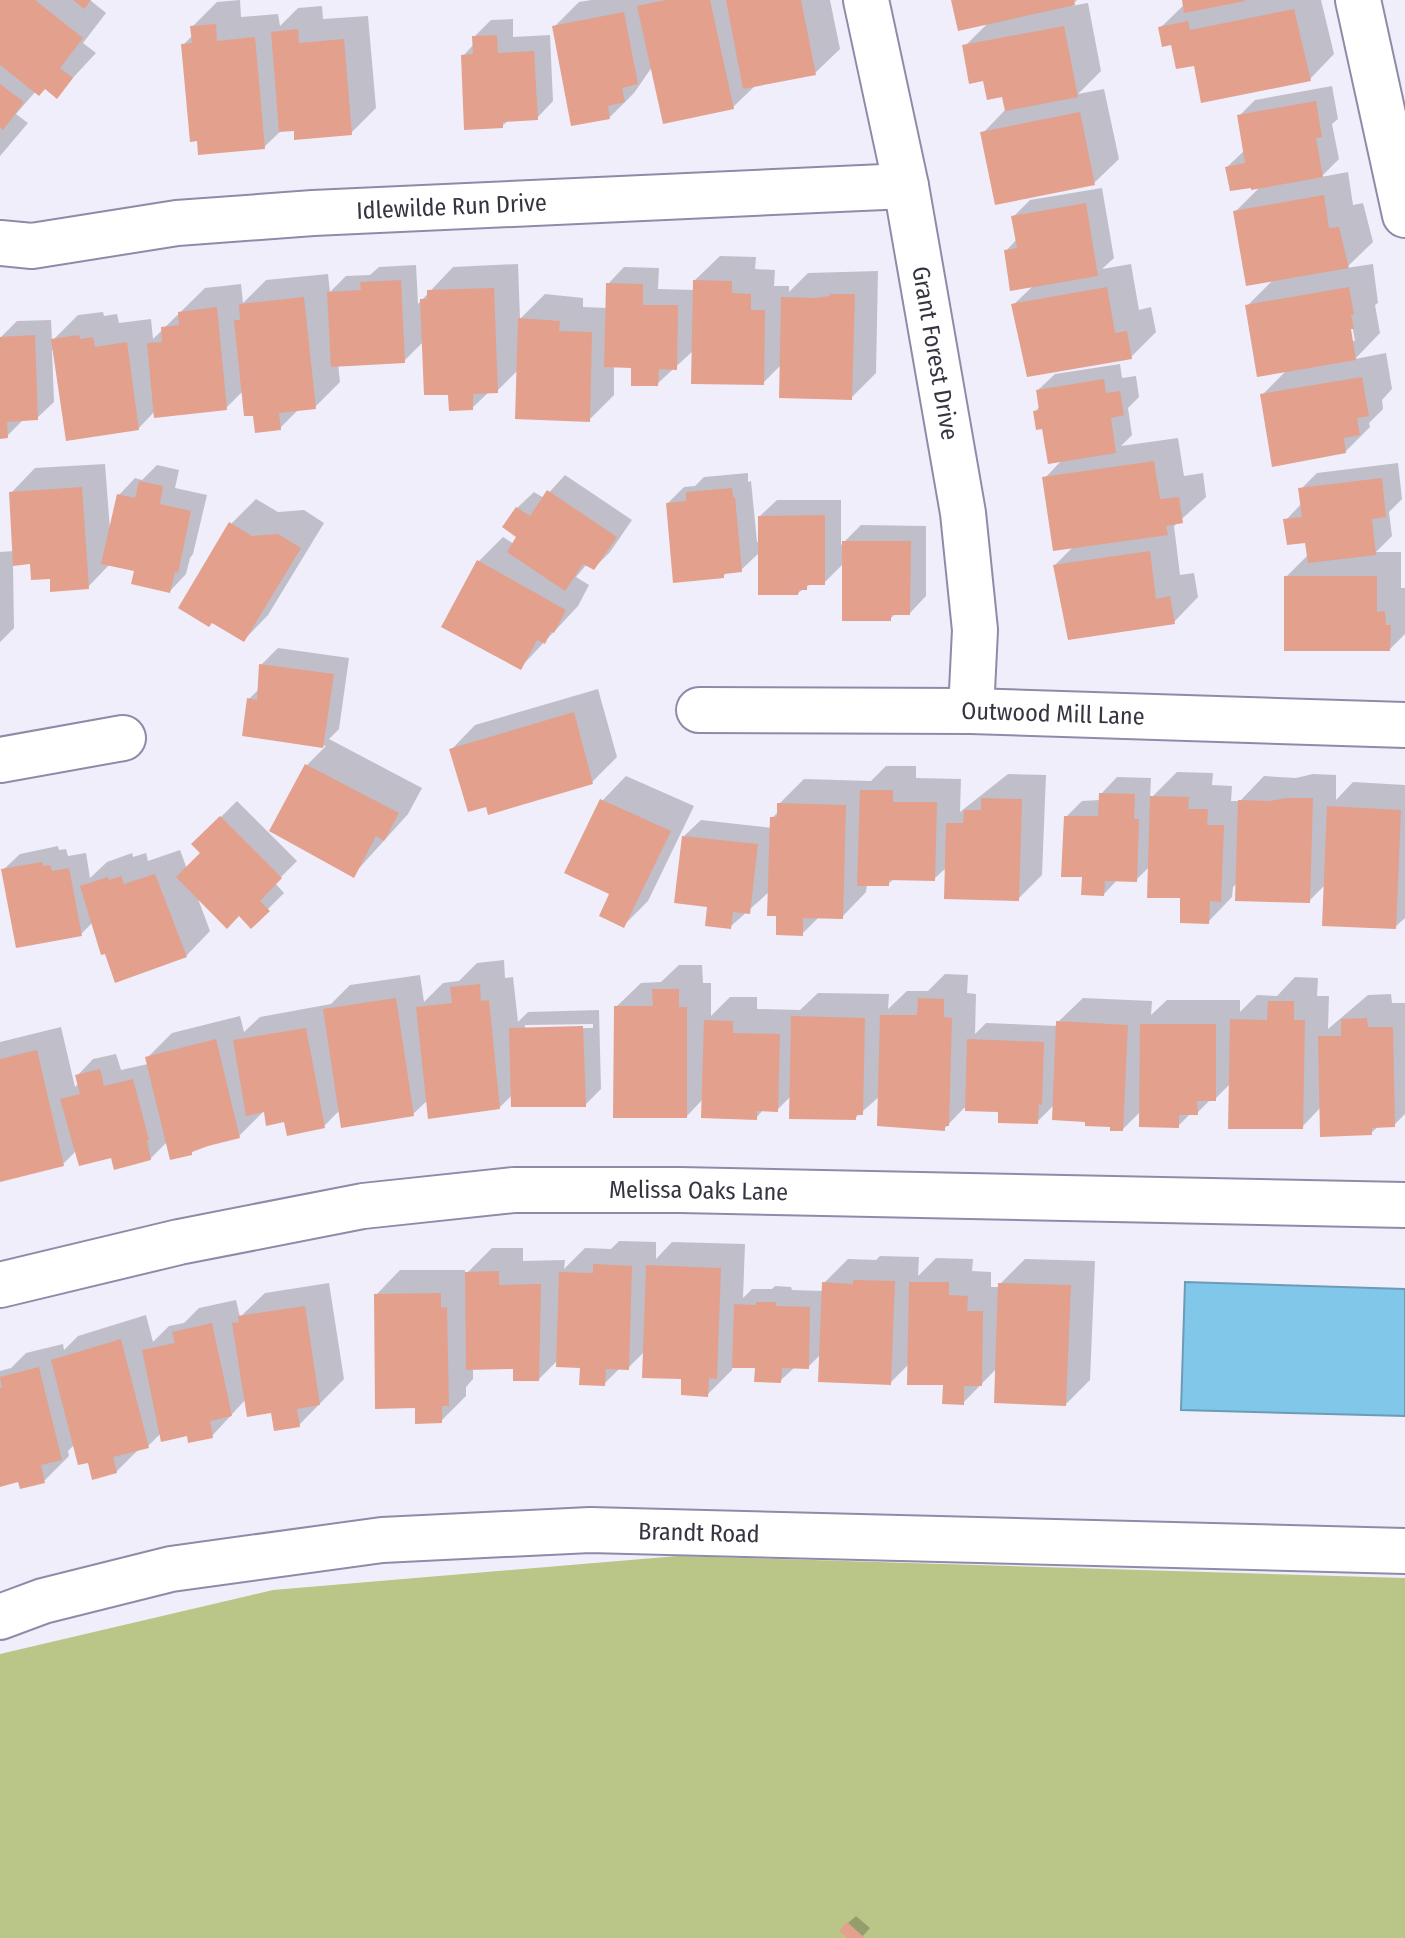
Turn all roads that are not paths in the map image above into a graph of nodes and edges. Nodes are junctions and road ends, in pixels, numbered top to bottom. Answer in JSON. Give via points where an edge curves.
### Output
{"nodes":[{"id":1,"x":866,"y":0,"type":"edge"},
{"id":2,"x":1358,"y":0,"type":"edge"},
{"id":3,"x":906,"y":186,"type":"junction"},
{"id":4,"x":1405,"y":215,"type":"edge"},
{"id":5,"x":0,"y":243,"type":"edge"},
{"id":6,"x":699,"y":710,"type":"dead end"},
{"id":7,"x":971,"y":711,"type":"junction"},
{"id":8,"x":1405,"y":725,"type":"edge"},
{"id":9,"x":123,"y":738,"type":"dead end"},
{"id":10,"x":0,"y":760,"type":"edge"},
{"id":11,"x":1405,"y":1205,"type":"edge"},
{"id":12,"x":0,"y":1285,"type":"edge"},
{"id":13,"x":1405,"y":1551,"type":"edge"},
{"id":14,"x":0,"y":1617,"type":"edge"}],
"edges":[{"from":1,"to":3,"type":"street","name":"Grant Forest Drive"},
{"from":2,"to":4,"type":"street"},
{"from":3,"to":5,"type":"street","name":"Idlewilde Run Drive","via":[[313,213],[177,223],[32,246]]},
{"from":3,"to":7,"type":"street","name":"Grant Forest Drive","via":[[963,513],[975,630]]},
{"from":6,"to":7,"type":"street","name":"Outwood Mill Lane"},
{"from":7,"to":8,"type":"street","name":"Outwood Mill Lane"},
{"from":9,"to":10,"type":"street"},
{"from":11,"to":12,"type":"street","name":"Melissa Oaks Lane","via":[[514,1190],[363,1206]]},
{"from":13,"to":14,"type":"street","name":"Brandt Road","via":[[531,1532],[382,1540],[171,1569]]}]}
